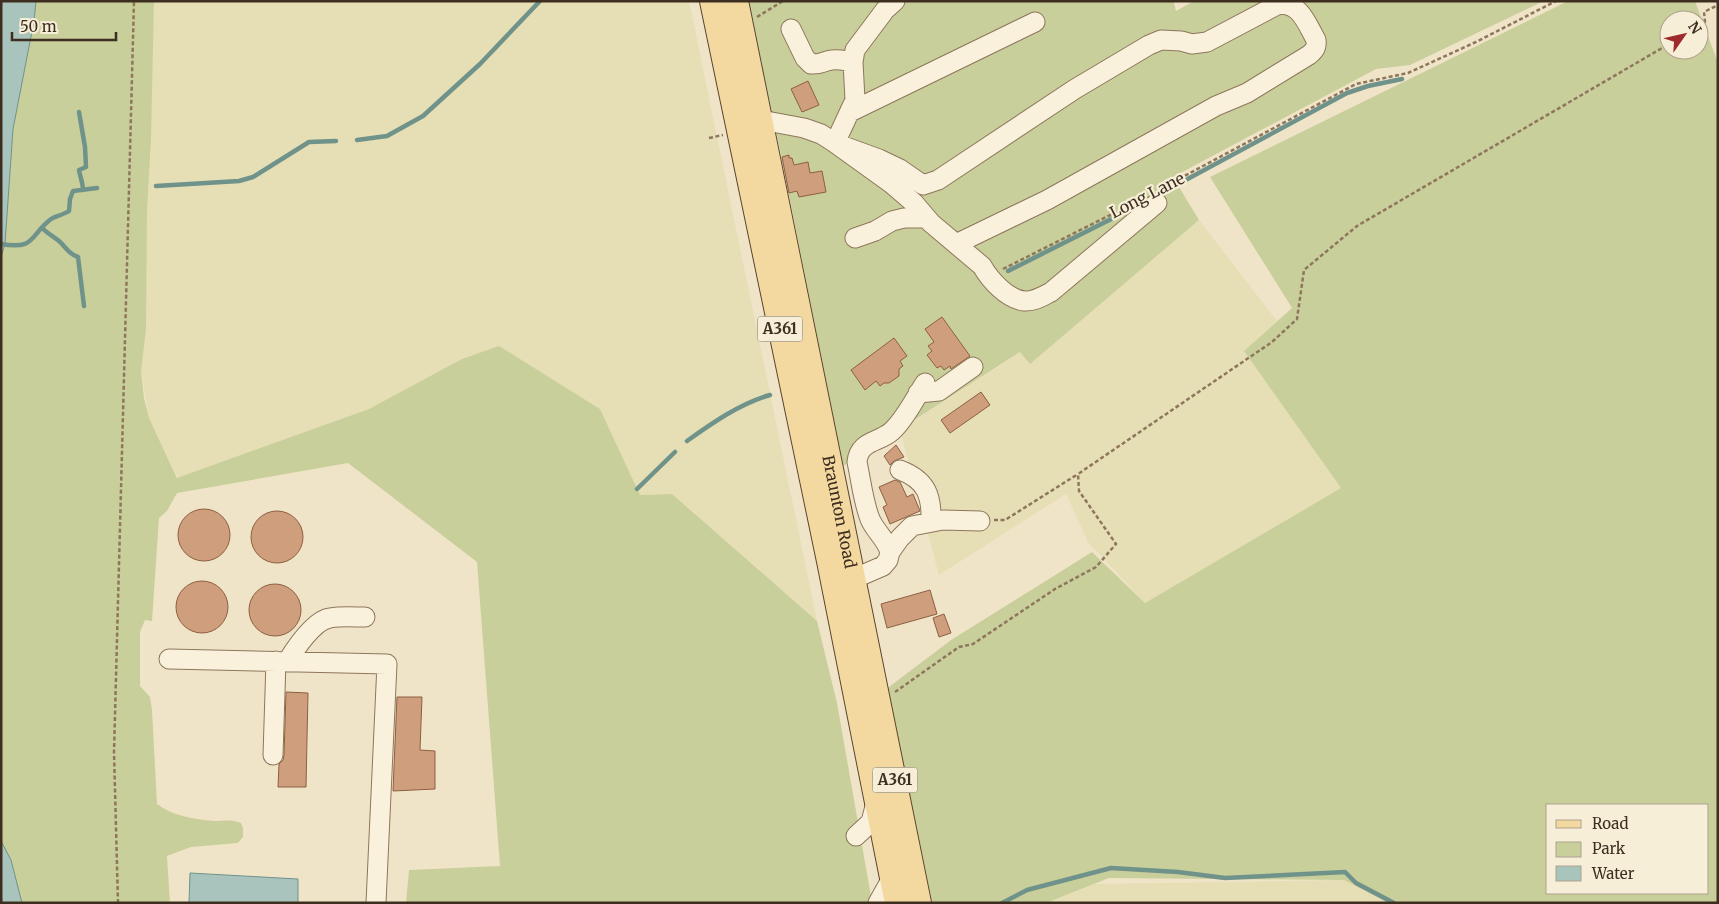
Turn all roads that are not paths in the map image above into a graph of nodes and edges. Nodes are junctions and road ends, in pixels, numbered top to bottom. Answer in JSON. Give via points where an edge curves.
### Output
{"nodes":[{"id":1,"x":712,"y":1,"type":"edge"},
{"id":2,"x":736,"y":1,"type":"edge"},
{"id":3,"x":895,"y":1,"type":"edge"},
{"id":4,"x":1035,"y":22,"type":"dead end"},
{"id":5,"x":790,"y":29,"type":"dead end"},
{"id":6,"x":853,"y":62,"type":"junction"},
{"id":7,"x":850,"y":112,"type":"junction"},
{"id":8,"x":761,"y":120,"type":"junction"},
{"id":9,"x":738,"y":125,"type":"junction"},
{"id":10,"x":835,"y":143,"type":"junction"},
{"id":11,"x":1158,"y":196,"type":"road end"},
{"id":12,"x":925,"y":216,"type":"junction"},
{"id":13,"x":855,"y":238,"type":"dead end"},
{"id":14,"x":956,"y":244,"type":"junction"},
{"id":15,"x":973,"y":367,"type":"dead end"},
{"id":16,"x":900,"y":470,"type":"dead end"},
{"id":17,"x":980,"y":521,"type":"road end"},
{"id":18,"x":931,"y":522,"type":"junction"},
{"id":19,"x":890,"y":552,"type":"junction"},
{"id":20,"x":853,"y":579,"type":"junction"},
{"id":21,"x":365,"y":618,"type":"dead end"},
{"id":22,"x":169,"y":659,"type":"dead end"},
{"id":23,"x":281,"y":662,"type":"junction"},
{"id":24,"x":273,"y":755,"type":"dead end"},
{"id":25,"x":877,"y":799,"type":"junction"},
{"id":26,"x":856,"y":836,"type":"dead end"},
{"id":27,"x":892,"y":878,"type":"junction"},
{"id":28,"x":376,"y":903,"type":"edge"},
{"id":29,"x":878,"y":903,"type":"edge"},
{"id":30,"x":897,"y":903,"type":"edge"},
{"id":31,"x":919,"y":903,"type":"edge"}],
"edges":[{"from":1,"to":9,"type":"main road","name":"Braunton Road","number":"A361"},
{"from":2,"to":8,"type":"main road","name":"Braunton Road","number":"A361"},
{"from":3,"to":6,"type":"street","via":[[855,50]]},
{"from":4,"to":7,"type":"street"},
{"from":5,"to":6,"type":"street","via":[[811,64],[820,65],[840,59]]},
{"from":6,"to":7,"type":"street","via":[[855,100]]},
{"from":7,"to":10,"type":"street"},
{"from":8,"to":9,"type":"street"},
{"from":8,"to":10,"type":"street","via":[[804,128]]},
{"from":8,"to":20,"type":"main road","name":"Braunton Road","number":"A361"},
{"from":9,"to":25,"type":"main road","name":"Braunton Road","number":"A361"},
{"from":10,"to":12,"type":"street","via":[[892,184]]},
{"from":10,"to":14,"type":"street","via":[[879,159],[924,185],[938,180],[1075,89],[1149,45],[1162,40],[1199,44],[1277,5],[1287,2],[1297,7],[1316,40],[1315,50],[1309,55],[1247,93],[1216,106],[1047,200]]},
{"from":11,"to":14,"type":"street","via":[[1051,292],[1032,301],[1013,298]]},
{"from":12,"to":13,"type":"street","via":[[892,221]]},
{"from":12,"to":14,"type":"street"},
{"from":15,"to":19,"type":"street","via":[[939,391],[922,388],[901,422],[882,438],[864,446],[858,454],[869,515]]},
{"from":16,"to":18,"type":"street","via":[[920,482],[930,496]]},
{"from":17,"to":18,"type":"street"},
{"from":18,"to":19,"type":"street","via":[[912,526]]},
{"from":19,"to":20,"type":"street","via":[[883,566]]},
{"from":20,"to":31,"type":"main road","name":"Braunton Road","number":"A361"},
{"from":21,"to":23,"type":"street","via":[[328,618],[309,631]]},
{"from":22,"to":23,"type":"street"},
{"from":23,"to":24,"type":"street"},
{"from":23,"to":28,"type":"street","via":[[386,664]]},
{"from":25,"to":26,"type":"street","via":[[871,822]]},
{"from":25,"to":27,"type":"main road","name":"Braunton Road","number":"A361"},
{"from":27,"to":29,"type":"street"},
{"from":27,"to":30,"type":"main road","name":"Braunton Road","number":"A361"}]}
